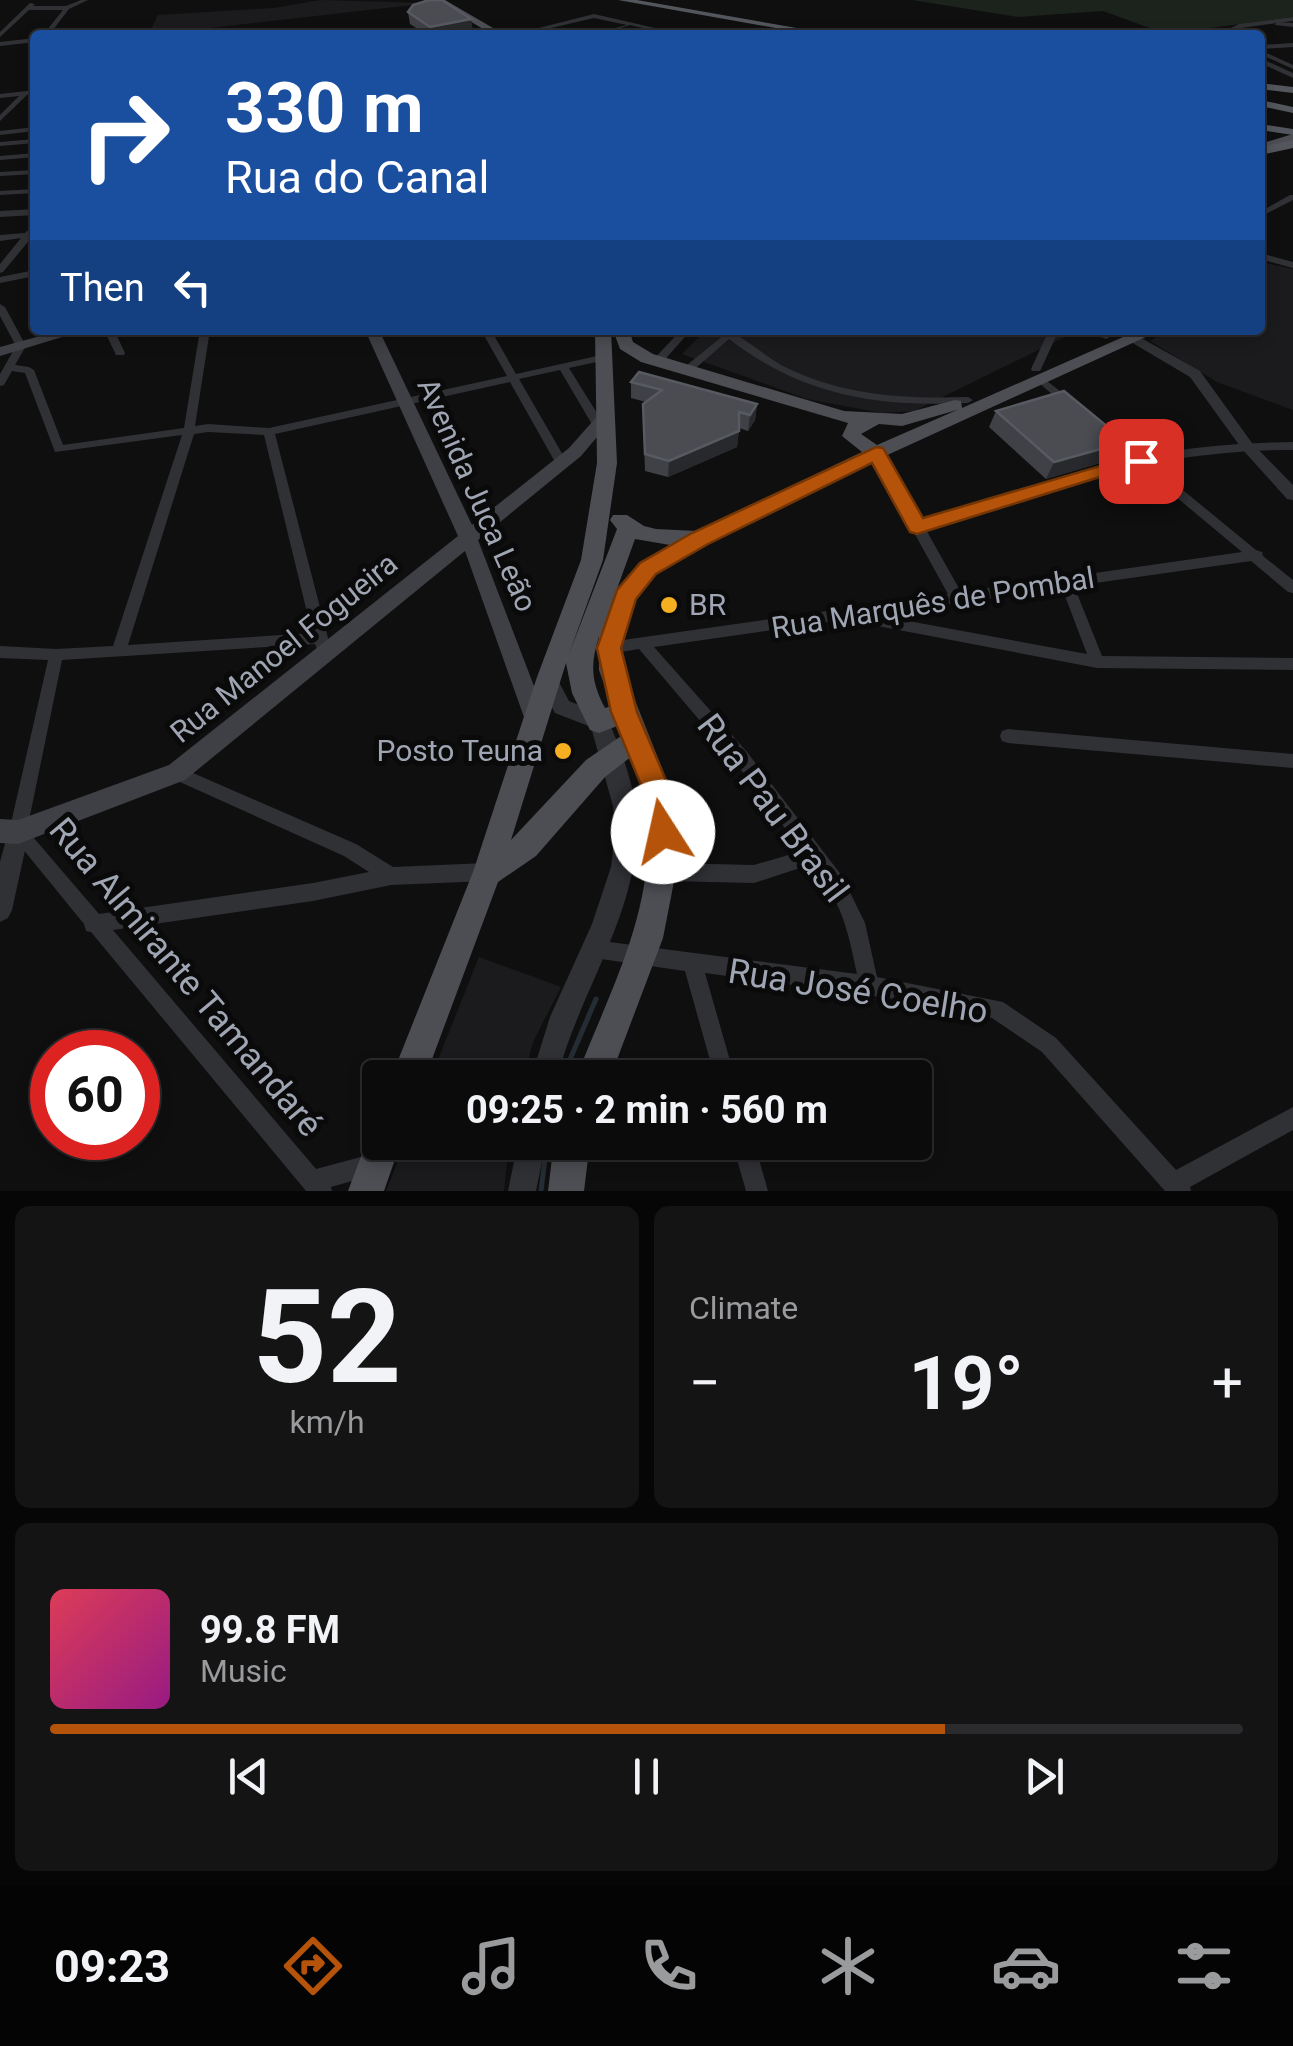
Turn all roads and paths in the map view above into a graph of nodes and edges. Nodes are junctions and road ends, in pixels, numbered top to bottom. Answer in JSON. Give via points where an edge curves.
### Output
{"nodes":[{"id":1,"x":36,"y":0,"type":"edge"},
{"id":2,"x":86,"y":0,"type":"edge"},
{"id":3,"x":439,"y":0,"type":"edge"},
{"id":4,"x":449,"y":0,"type":"edge"},
{"id":5,"x":622,"y":0,"type":"edge"},
{"id":6,"x":29,"y":8,"type":"junction"},
{"id":7,"x":67,"y":8,"type":"junction"},
{"id":8,"x":665,"y":19,"type":"dead end"},
{"id":9,"x":1293,"y":22,"type":"edge"},
{"id":10,"x":635,"y":25,"type":"junction"},
{"id":11,"x":556,"y":28,"type":"junction"},
{"id":12,"x":50,"y":30,"type":"edge"},
{"id":13,"x":491,"y":30,"type":"edge"},
{"id":14,"x":504,"y":30,"type":"edge"},
{"id":15,"x":544,"y":30,"type":"edge"},
{"id":16,"x":566,"y":30,"type":"edge"},
{"id":17,"x":613,"y":30,"type":"edge"},
{"id":18,"x":660,"y":30,"type":"edge"},
{"id":19,"x":802,"y":30,"type":"edge"},
{"id":20,"x":1231,"y":30,"type":"edge"},
{"id":21,"x":1251,"y":30,"type":"edge"},
{"id":22,"x":0,"y":35,"type":"edge"},
{"id":23,"x":30,"y":41,"type":"edge"},
{"id":24,"x":0,"y":44,"type":"edge"},
{"id":25,"x":1291,"y":45,"type":"edge"},
{"id":26,"x":1265,"y":48,"type":"edge"},
{"id":27,"x":1265,"y":52,"type":"edge"},
{"id":28,"x":1265,"y":65,"type":"edge"},
{"id":29,"x":1293,"y":67,"type":"edge"},
{"id":30,"x":1293,"y":78,"type":"edge"},
{"id":31,"x":1265,"y":85,"type":"edge"},
{"id":32,"x":1293,"y":90,"type":"edge"},
{"id":33,"x":30,"y":92,"type":"edge"},
{"id":34,"x":25,"y":93,"type":"junction"},
{"id":35,"x":0,"y":96,"type":"edge"},
{"id":36,"x":1265,"y":108,"type":"edge"},
{"id":37,"x":1293,"y":112,"type":"edge"},
{"id":38,"x":0,"y":119,"type":"edge"},
{"id":39,"x":1265,"y":129,"type":"edge"},
{"id":40,"x":30,"y":130,"type":"edge"},
{"id":41,"x":0,"y":133,"type":"edge"},
{"id":42,"x":1293,"y":137,"type":"edge"},
{"id":43,"x":30,"y":141,"type":"edge"},
{"id":44,"x":0,"y":144,"type":"edge"},
{"id":45,"x":1265,"y":145,"type":"edge"},
{"id":46,"x":30,"y":156,"type":"edge"},
{"id":47,"x":0,"y":158,"type":"edge"},
{"id":48,"x":30,"y":172,"type":"edge"},
{"id":49,"x":0,"y":174,"type":"edge"},
{"id":50,"x":30,"y":190,"type":"edge"},
{"id":51,"x":0,"y":193,"type":"edge"},
{"id":52,"x":1293,"y":197,"type":"edge"},
{"id":53,"x":1265,"y":211,"type":"edge"},
{"id":54,"x":30,"y":212,"type":"edge"},
{"id":55,"x":0,"y":214,"type":"edge"},
{"id":56,"x":30,"y":235,"type":"edge"},
{"id":57,"x":30,"y":236,"type":"edge"},
{"id":58,"x":0,"y":238,"type":"edge"},
{"id":59,"x":1265,"y":257,"type":"edge"},
{"id":60,"x":1293,"y":265,"type":"edge"},
{"id":61,"x":0,"y":270,"type":"edge"},
{"id":62,"x":30,"y":274,"type":"edge"},
{"id":63,"x":0,"y":280,"type":"edge"},
{"id":64,"x":0,"y":306,"type":"edge"},
{"id":65,"x":60,"y":335,"type":"edge"},
{"id":66,"x":111,"y":335,"type":"edge"},
{"id":67,"x":204,"y":335,"type":"edge"},
{"id":68,"x":374,"y":335,"type":"edge"},
{"id":69,"x":489,"y":335,"type":"edge"},
{"id":70,"x":604,"y":335,"type":"edge"},
{"id":71,"x":623,"y":335,"type":"edge"},
{"id":72,"x":680,"y":335,"type":"edge"},
{"id":73,"x":729,"y":335,"type":"edge"},
{"id":74,"x":731,"y":335,"type":"edge"},
{"id":75,"x":1055,"y":335,"type":"edge"},
{"id":76,"x":1100,"y":335,"type":"edge"},
{"id":77,"x":1144,"y":335,"type":"edge"},
{"id":78,"x":1136,"y":340,"type":"junction"},
{"id":79,"x":21,"y":346,"type":"junction"},
{"id":80,"x":0,"y":352,"type":"edge"},
{"id":81,"x":120,"y":353,"type":"dead end"},
{"id":82,"x":652,"y":360,"type":"junction"},
{"id":83,"x":607,"y":366,"type":"junction"},
{"id":84,"x":563,"y":367,"type":"junction"},
{"id":85,"x":9,"y":368,"type":"junction"},
{"id":86,"x":686,"y":370,"type":"junction"},
{"id":87,"x":1040,"y":376,"type":"junction"},
{"id":88,"x":516,"y":378,"type":"junction"},
{"id":89,"x":0,"y":383,"type":"edge"},
{"id":90,"x":968,"y":400,"type":"junction"},
{"id":91,"x":404,"y":403,"type":"junction"},
{"id":92,"x":1085,"y":416,"type":"edge"},
{"id":93,"x":603,"y":421,"type":"junction"},
{"id":94,"x":877,"y":421,"type":"junction"},
{"id":95,"x":1099,"y":427,"type":"edge"},
{"id":96,"x":189,"y":430,"type":"junction"},
{"id":97,"x":269,"y":432,"type":"junction"},
{"id":98,"x":1247,"y":446,"type":"junction"},
{"id":99,"x":1293,"y":446,"type":"edge"},
{"id":100,"x":887,"y":448,"type":"junction"},
{"id":101,"x":59,"y":449,"type":"joint"},
{"id":102,"x":1141,"y":461,"type":"junction"},
{"id":103,"x":562,"y":462,"type":"junction"},
{"id":104,"x":607,"y":463,"type":"junction"},
{"id":105,"x":1293,"y":495,"type":"edge"},
{"id":106,"x":604,"y":496,"type":"junction"},
{"id":107,"x":917,"y":526,"type":"junction"},
{"id":108,"x":628,"y":528,"type":"junction"},
{"id":109,"x":470,"y":538,"type":"junction"},
{"id":110,"x":700,"y":538,"type":"junction"},
{"id":111,"x":1257,"y":556,"type":"junction"},
{"id":112,"x":436,"y":564,"type":"junction"},
{"id":113,"x":482,"y":568,"type":"junction"},
{"id":114,"x":1066,"y":582,"type":"junction"},
{"id":115,"x":1293,"y":588,"type":"edge"},
{"id":116,"x":958,"y":599,"type":"junction"},
{"id":117,"x":851,"y":616,"type":"junction"},
{"id":118,"x":322,"y":646,"type":"junction"},
{"id":119,"x":644,"y":646,"type":"junction"},
{"id":120,"x":609,"y":648,"type":"junction"},
{"id":121,"x":119,"y":650,"type":"junction"},
{"id":122,"x":0,"y":652,"type":"edge"},
{"id":123,"x":56,"y":655,"type":"junction"},
{"id":124,"x":1097,"y":662,"type":"junction"},
{"id":125,"x":1293,"y":664,"type":"edge"},
{"id":126,"x":535,"y":681,"type":"junction"},
{"id":127,"x":624,"y":712,"type":"junction"},
{"id":128,"x":598,"y":722,"type":"junction"},
{"id":129,"x":1008,"y":736,"type":"dead end"},
{"id":130,"x":637,"y":740,"type":"junction"},
{"id":131,"x":608,"y":755,"type":"junction"},
{"id":132,"x":1293,"y":760,"type":"edge"},
{"id":133,"x":177,"y":772,"type":"junction"},
{"id":134,"x":9,"y":832,"type":"edge"},
{"id":135,"x":814,"y":854,"type":"junction"},
{"id":136,"x":487,"y":872,"type":"junction"},
{"id":137,"x":666,"y":872,"type":"junction"},
{"id":138,"x":391,"y":876,"type":"junction"},
{"id":139,"x":0,"y":910,"type":"edge"},
{"id":140,"x":93,"y":924,"type":"junction"},
{"id":141,"x":594,"y":949,"type":"junction"},
{"id":142,"x":641,"y":958,"type":"junction"},
{"id":143,"x":693,"y":965,"type":"junction"},
{"id":144,"x":869,"y":986,"type":"junction"},
{"id":145,"x":415,"y":1060,"type":"edge"},
{"id":146,"x":548,"y":1060,"type":"edge"},
{"id":147,"x":600,"y":1060,"type":"edge"},
{"id":148,"x":719,"y":1060,"type":"edge"},
{"id":149,"x":1293,"y":1118,"type":"edge"},
{"id":150,"x":528,"y":1160,"type":"edge"},
{"id":151,"x":570,"y":1160,"type":"edge"},
{"id":152,"x":748,"y":1160,"type":"edge"},
{"id":153,"x":374,"y":1166,"type":"edge"},
{"id":154,"x":316,"y":1186,"type":"edge"},
{"id":155,"x":1178,"y":1187,"type":"edge"},
{"id":156,"x":522,"y":1191,"type":"edge"},
{"id":157,"x":566,"y":1191,"type":"edge"},
{"id":158,"x":756,"y":1191,"type":"edge"}],
"edges":[{"from":1,"to":6,"type":"street"},
{"from":2,"to":7,"type":"street"},
{"from":3,"to":13,"type":"main road"},
{"from":4,"to":14,"type":"main road"},
{"from":5,"to":19,"type":"highway"},
{"from":6,"to":7,"type":"street"},
{"from":6,"to":22,"type":"street"},
{"from":7,"to":12,"type":"street"},
{"from":8,"to":10,"type":"street"},
{"from":9,"to":20,"type":"street"},
{"from":9,"to":21,"type":"street"},
{"from":10,"to":11,"type":"street","via":[[591,16]]},
{"from":10,"to":17,"type":"street"},
{"from":10,"to":18,"type":"street"},
{"from":11,"to":15,"type":"street"},
{"from":11,"to":16,"type":"street"},
{"from":23,"to":24,"type":"street"},
{"from":25,"to":26,"type":"street"},
{"from":27,"to":29,"type":"street"},
{"from":28,"to":30,"type":"street"},
{"from":31,"to":32,"type":"highway"},
{"from":33,"to":34,"type":"street"},
{"from":34,"to":35,"type":"street"},
{"from":34,"to":38,"type":"street"},
{"from":36,"to":37,"type":"highway"},
{"from":39,"to":42,"type":"highway"},
{"from":40,"to":41,"type":"street"},
{"from":42,"to":45,"type":"highway"},
{"from":43,"to":44,"type":"street"},
{"from":46,"to":47,"type":"street"},
{"from":48,"to":49,"type":"street"},
{"from":50,"to":51,"type":"street"},
{"from":52,"to":53,"type":"street"},
{"from":54,"to":55,"type":"street"},
{"from":56,"to":58,"type":"street"},
{"from":57,"to":61,"type":"street"},
{"from":59,"to":60,"type":"street"},
{"from":62,"to":63,"type":"street"},
{"from":64,"to":79,"type":"street"},
{"from":65,"to":79,"type":"main road"},
{"from":66,"to":81,"type":"street"},
{"from":67,"to":96,"type":"street"},
{"from":68,"to":91,"type":"main road","name":"Avenida Juca Leão"},
{"from":69,"to":88,"type":"street"},
{"from":70,"to":83,"type":"main road"},
{"from":71,"to":82,"type":"main road","via":[[626,345]]},
{"from":72,"to":82,"type":"street"},
{"from":73,"to":86,"type":"street"},
{"from":74,"to":90,"type":"street","via":[[775,368],[853,397],[917,404]]},
{"from":75,"to":87,"type":"street"},
{"from":76,"to":87,"type":"main road"},
{"from":77,"to":78,"type":"main road"},
{"from":78,"to":87,"type":"main road"},
{"from":78,"to":98,"type":"street","via":[[1195,374]]},
{"from":79,"to":80,"type":"main road"},
{"from":79,"to":85,"type":"street"},
{"from":82,"to":83,"type":"main road"},
{"from":82,"to":86,"type":"main road"},
{"from":83,"to":84,"type":"street"},
{"from":83,"to":93,"type":"main road"},
{"from":84,"to":88,"type":"street"},
{"from":84,"to":93,"type":"street"},
{"from":85,"to":89,"type":"street"},
{"from":85,"to":101,"type":"street","via":[[29,370]]},
{"from":86,"to":94,"type":"main road","via":[[800,406]]},
{"from":87,"to":90,"type":"main road"},
{"from":87,"to":92,"type":"street"},
{"from":87,"to":100,"type":"main road"},
{"from":88,"to":91,"type":"street"},
{"from":88,"to":103,"type":"street"},
{"from":90,"to":94,"type":"main road","via":[[920,417]]},
{"from":91,"to":97,"type":"street"},
{"from":91,"to":109,"type":"main road","name":"Avenida Juca Leão"},
{"from":93,"to":103,"type":"main road","name":"Rua Manoel Fogueira"},
{"from":93,"to":104,"type":"main road"},
{"from":94,"to":100,"type":"main road","via":[[898,434]]},
{"from":94,"to":100,"type":"main road","via":[[854,427],[852,436]]},
{"from":95,"to":102,"type":"street"},
{"from":96,"to":97,"type":"street"},
{"from":96,"to":101,"type":"street"},
{"from":96,"to":121,"type":"street"},
{"from":97,"to":118,"type":"street"},
{"from":98,"to":99,"type":"street"},
{"from":98,"to":102,"type":"street"},
{"from":98,"to":105,"type":"street"},
{"from":100,"to":107,"type":"street"},
{"from":100,"to":110,"type":"main road"},
{"from":102,"to":107,"type":"street"},
{"from":102,"to":111,"type":"street"},
{"from":103,"to":104,"type":"main road"},
{"from":103,"to":109,"type":"main road","name":"Rua Manoel Fogueira"},
{"from":104,"to":106,"type":"main road"},
{"from":106,"to":108,"type":"main road"},
{"from":106,"to":126,"type":"main road","via":[[592,560]]},
{"from":107,"to":116,"type":"street"},
{"from":108,"to":110,"type":"main road"},
{"from":108,"to":128,"type":"main road","via":[[578,664]]},
{"from":109,"to":112,"type":"main road","name":"Rua Manoel Fogueira"},
{"from":109,"to":113,"type":"main road","name":"Avenida Juca Leão"},
{"from":110,"to":120,"type":"main road","via":[[636,581],[616,617]]},
{"from":111,"to":114,"type":"street","name":"Rua Marquês de Pombal"},
{"from":111,"to":115,"type":"street"},
{"from":112,"to":113,"type":"main road"},
{"from":112,"to":118,"type":"main road","name":"Rua Manoel Fogueira"},
{"from":113,"to":126,"type":"main road","name":"Avenida Juca Leão"},
{"from":114,"to":116,"type":"street","name":"Rua Marquês de Pombal"},
{"from":114,"to":124,"type":"street"},
{"from":116,"to":117,"type":"street","name":"Rua Marquês de Pombal"},
{"from":117,"to":119,"type":"street","name":"Rua Marquês de Pombal"},
{"from":117,"to":124,"type":"street"},
{"from":118,"to":121,"type":"street"},
{"from":118,"to":133,"type":"main road","name":"Rua Manoel Fogueira"},
{"from":119,"to":120,"type":"street","name":"Rua Marquês de Pombal"},
{"from":119,"to":135,"type":"street","name":"Rua Pau Brasil","via":[[742,757]]},
{"from":120,"to":127,"type":"main road"},
{"from":121,"to":123,"type":"street"},
{"from":122,"to":123,"type":"street"},
{"from":123,"to":134,"type":"street"},
{"from":124,"to":125,"type":"street"},
{"from":126,"to":128,"type":"street","via":[[562,707]]},
{"from":126,"to":136,"type":"main road","via":[[536,720]]},
{"from":127,"to":128,"type":"main road"},
{"from":127,"to":130,"type":"main road"},
{"from":128,"to":131,"type":"street"},
{"from":129,"to":132,"type":"street"},
{"from":130,"to":131,"type":"main road"},
{"from":130,"to":137,"type":"main road","via":[[657,792]]},
{"from":131,"to":136,"type":"main road","via":[[511,858]]},
{"from":131,"to":141,"type":"street","via":[[626,833]]},
{"from":133,"to":134,"type":"main road","name":"Rua Manoel Fogueira"},
{"from":133,"to":138,"type":"street","via":[[350,850]]},
{"from":134,"to":139,"type":"street"},
{"from":134,"to":140,"type":"street","name":"Rua Almirante Tamandaré"},
{"from":135,"to":137,"type":"street","via":[[754,874]]},
{"from":135,"to":144,"type":"street","name":"Rua Pau Brasil","via":[[856,924]]},
{"from":136,"to":138,"type":"street"},
{"from":136,"to":145,"type":"main road"},
{"from":137,"to":142,"type":"main road"},
{"from":138,"to":140,"type":"street"},
{"from":140,"to":154,"type":"street","name":"Rua Almirante Tamandaré"},
{"from":141,"to":142,"type":"street","name":"Rua José Coelho"},
{"from":141,"to":146,"type":"street"},
{"from":142,"to":143,"type":"street","name":"Rua José Coelho"},
{"from":142,"to":147,"type":"main road"},
{"from":143,"to":144,"type":"street","name":"Rua José Coelho"},
{"from":143,"to":148,"type":"street"},
{"from":144,"to":155,"type":"street","name":"Rua José Coelho","via":[[964,1000],[1020,1022],[1049,1044]]},
{"from":149,"to":155,"type":"street"},
{"from":150,"to":156,"type":"street"},
{"from":151,"to":157,"type":"main road"},
{"from":152,"to":158,"type":"street"},
{"from":153,"to":154,"type":"street","name":"Rua Almirante Tamandaré"}]}
